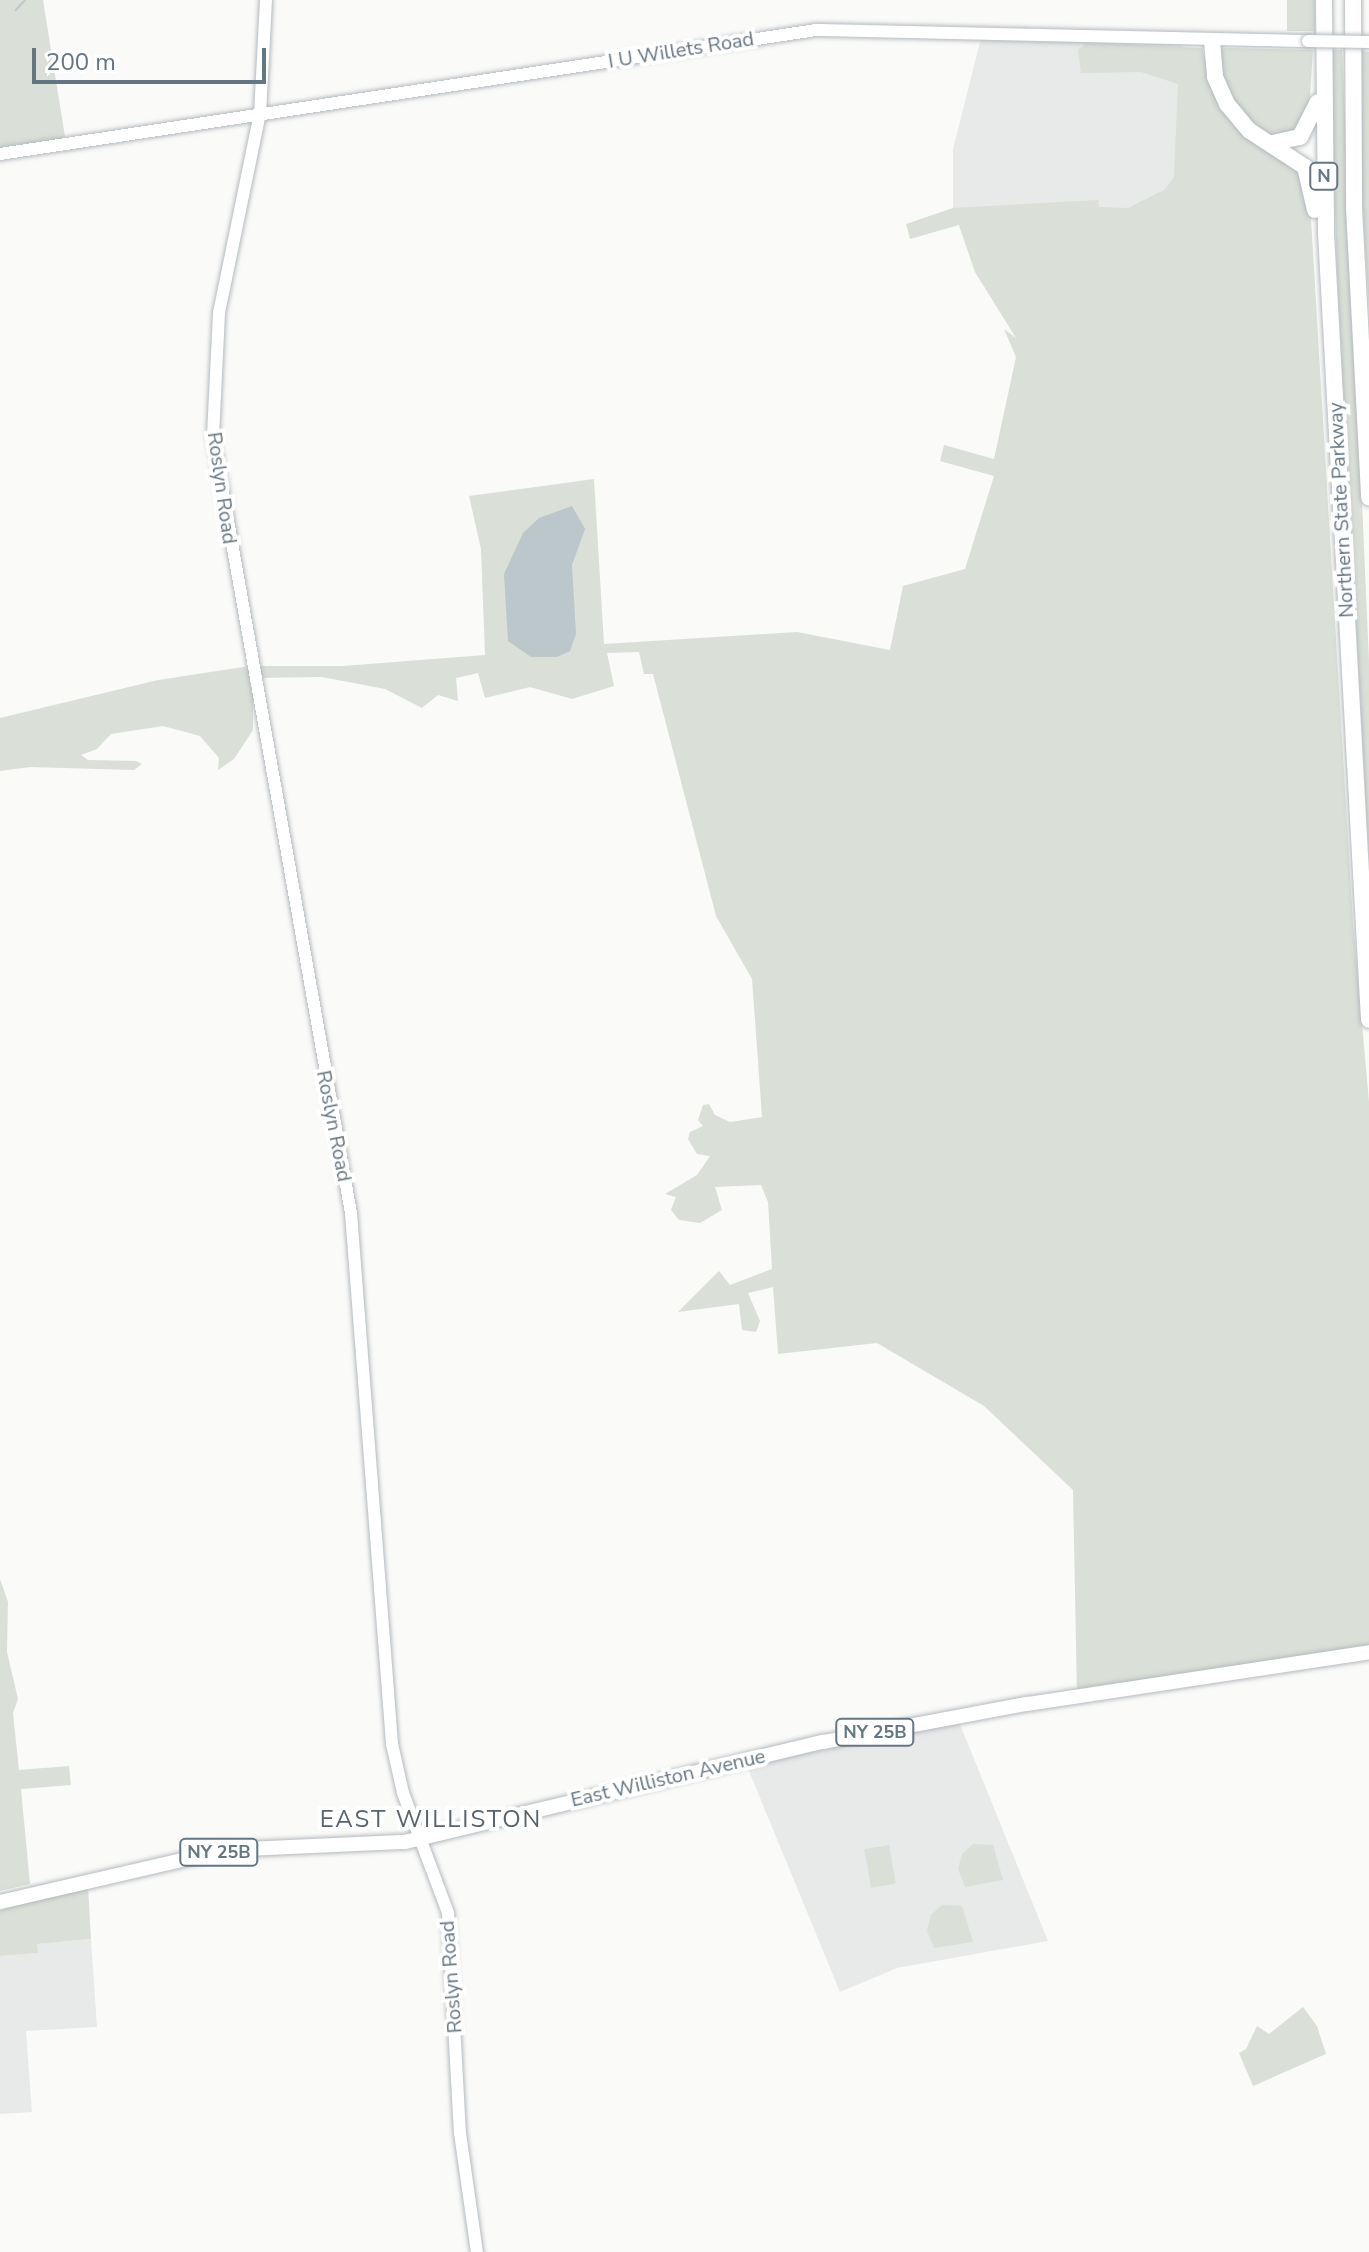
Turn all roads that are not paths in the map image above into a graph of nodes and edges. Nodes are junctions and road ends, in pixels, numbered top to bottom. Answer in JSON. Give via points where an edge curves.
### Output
{"nodes":[{"id":1,"x":266,"y":0,"type":"edge"},
{"id":2,"x":1324,"y":0,"type":"edge"},
{"id":3,"x":1353,"y":0,"type":"edge"},
{"id":4,"x":1212,"y":41,"type":"junction"},
{"id":5,"x":1369,"y":42,"type":"edge"},
{"id":6,"x":1322,"y":89,"type":"junction"},
{"id":7,"x":260,"y":113,"type":"junction"},
{"id":8,"x":1269,"y":143,"type":"junction"},
{"id":9,"x":0,"y":154,"type":"edge"},
{"id":10,"x":1327,"y":262,"type":"junction"},
{"id":11,"x":1369,"y":498,"type":"edge"},
{"id":12,"x":1369,"y":1020,"type":"edge"},
{"id":13,"x":1369,"y":1652,"type":"edge"},
{"id":14,"x":422,"y":1838,"type":"junction"},
{"id":15,"x":0,"y":1902,"type":"edge"},
{"id":16,"x":477,"y":2252,"type":"edge"}],
"edges":[{"from":1,"to":7,"type":"main road","name":"Roslyn Road"},
{"from":2,"to":6,"type":"highway","name":"Northern State Parkway","number":"N"},
{"from":3,"to":11,"type":"highway","name":"Northern State Parkway","number":"N","via":[[1354,208]]},
{"from":4,"to":5,"type":"main road","name":"I U Willets Road","bridge":true},
{"from":4,"to":7,"type":"main road","name":"I U Willets Road","via":[[816,30]]},
{"from":4,"to":8,"type":"highway","via":[[1215,77],[1227,104]]},
{"from":6,"to":8,"type":"highway","via":[[1304,134],[1292,142]]},
{"from":6,"to":10,"type":"highway","name":"Northern State Parkway","number":"N"},
{"from":7,"to":9,"type":"main road","name":"I U Willets Road"},
{"from":7,"to":14,"type":"main road","name":"Roslyn Road","via":[[219,313],[213,436],[351,1213],[392,1744],[401,1787]]},
{"from":8,"to":10,"type":"highway","via":[[1308,172]]},
{"from":10,"to":12,"type":"highway","name":"Northern State Parkway","number":"N"},
{"from":13,"to":14,"type":"main road","name":"East Williston Avenue","number":"NY 25B","via":[[823,1742]]},
{"from":14,"to":15,"type":"main road","name":"East Williston Avenue","number":"NY 25B","via":[[226,1850]]},
{"from":14,"to":16,"type":"main road","name":"Roslyn Road","via":[[449,1922],[460,2133]]}]}
